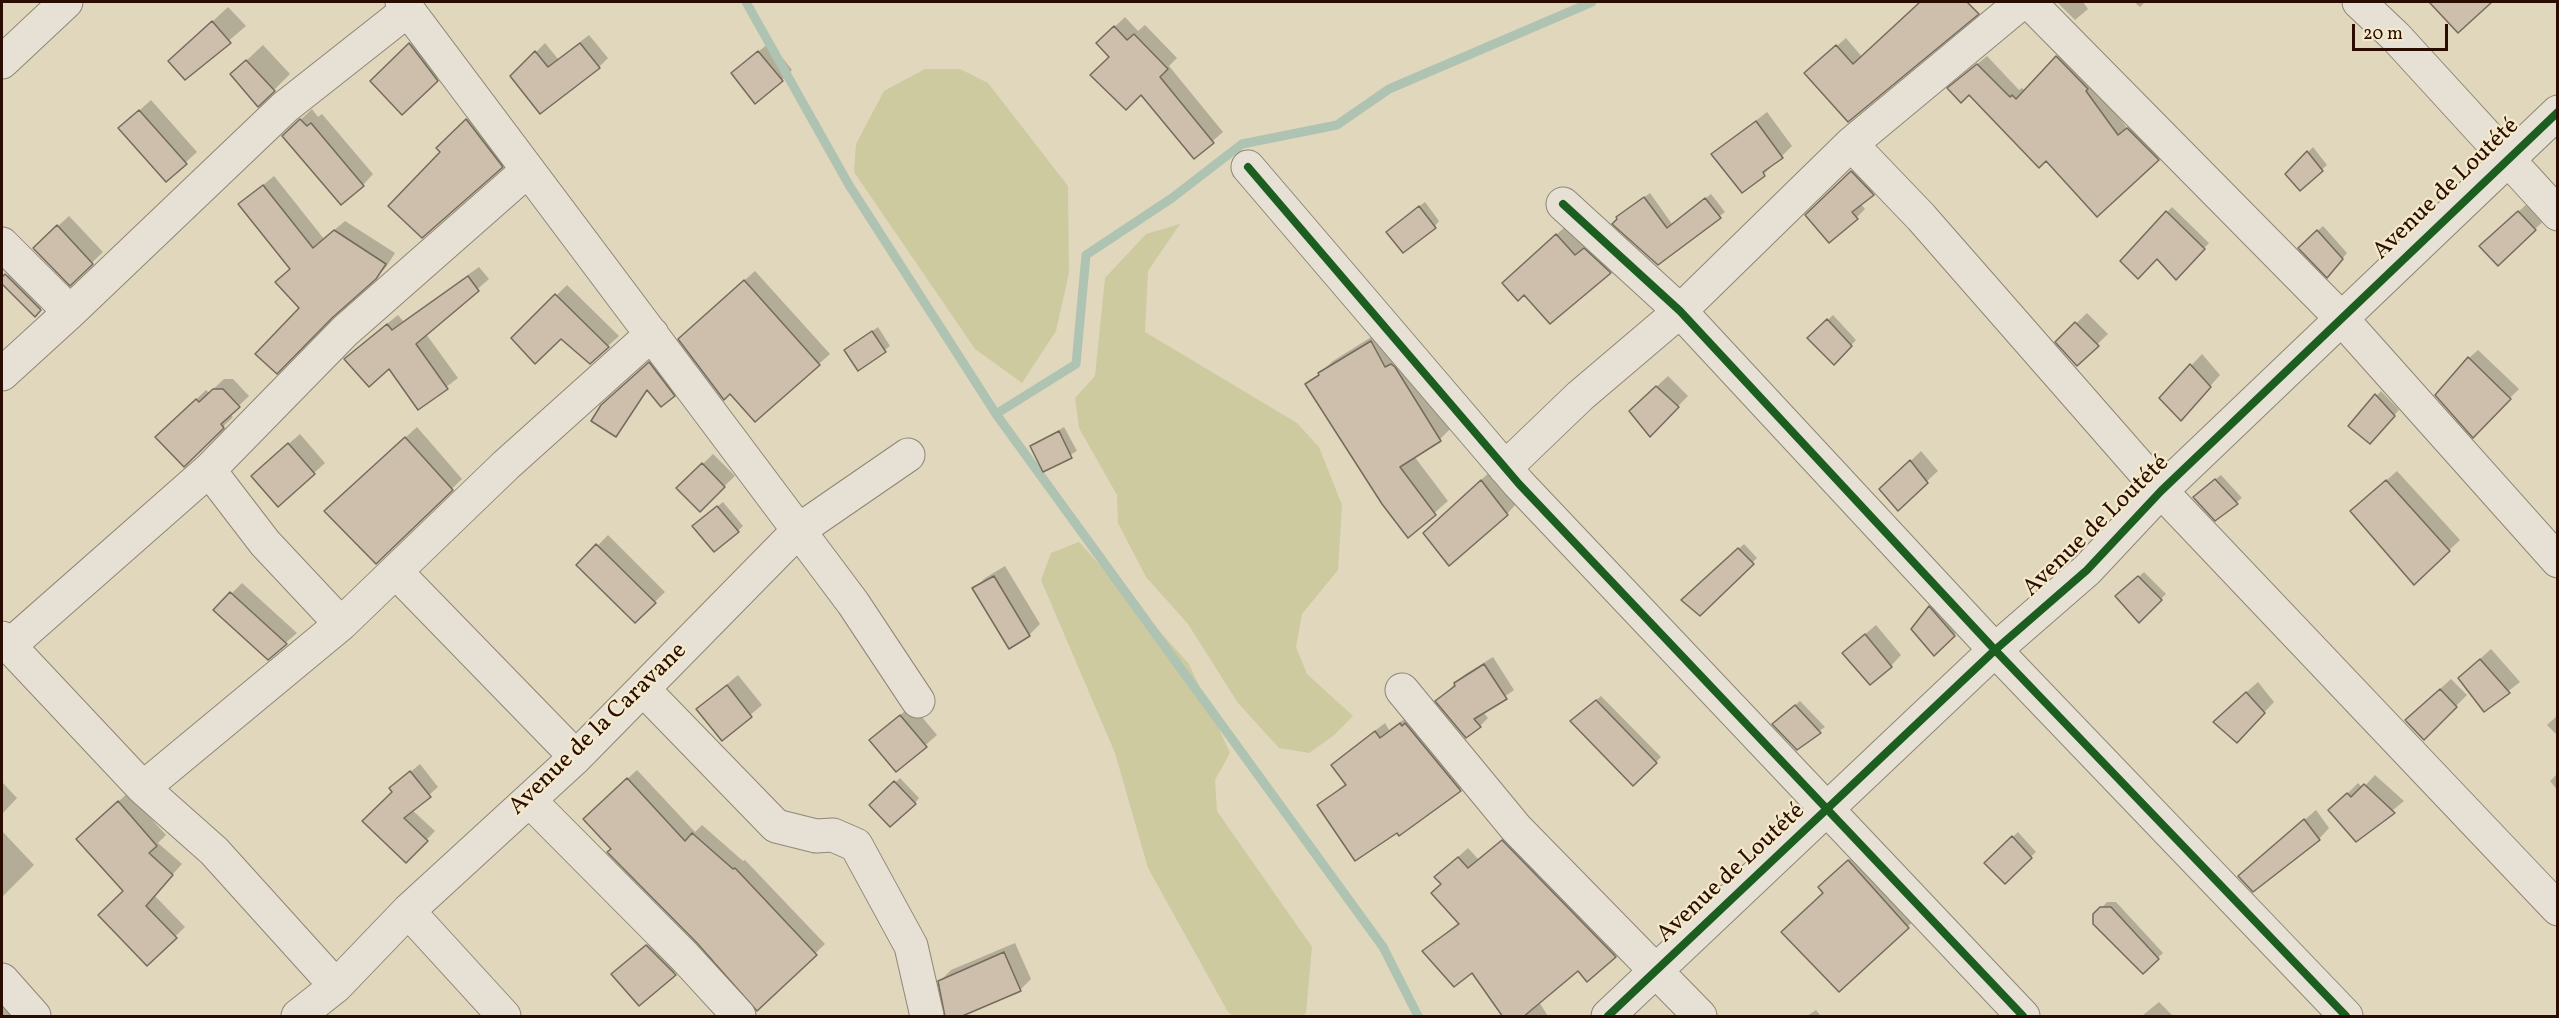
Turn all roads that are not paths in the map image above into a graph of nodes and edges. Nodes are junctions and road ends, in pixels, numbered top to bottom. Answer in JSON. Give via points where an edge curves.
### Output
{"nodes":[{"id":1,"x":66,"y":2,"type":"edge"},
{"id":2,"x":2022,"y":2,"type":"edge"},
{"id":3,"x":2029,"y":2,"type":"edge"},
{"id":4,"x":2359,"y":2,"type":"edge"},
{"id":5,"x":405,"y":6,"type":"edge"},
{"id":6,"x":2,"y":62,"type":"edge"},
{"id":7,"x":2558,"y":112,"type":"edge"},
{"id":8,"x":1851,"y":144,"type":"junction"},
{"id":9,"x":2507,"y":160,"type":"junction"},
{"id":10,"x":1248,"y":166,"type":"dead end"},
{"id":11,"x":528,"y":170,"type":"junction"},
{"id":12,"x":1563,"y":204,"type":"dead end"},
{"id":13,"x":2558,"y":214,"type":"edge"},
{"id":14,"x":2,"y":244,"type":"edge"},
{"id":15,"x":1680,"y":311,"type":"junction"},
{"id":16,"x":70,"y":312,"type":"junction"},
{"id":17,"x":2342,"y":318,"type":"junction"},
{"id":18,"x":652,"y":334,"type":"junction"},
{"id":19,"x":2,"y":374,"type":"edge"},
{"id":20,"x":908,"y":455,"type":"dead end"},
{"id":21,"x":1505,"y":468,"type":"junction"},
{"id":22,"x":208,"y":470,"type":"junction"},
{"id":23,"x":2161,"y":491,"type":"junction"},
{"id":24,"x":799,"y":530,"type":"junction"},
{"id":25,"x":2558,"y":561,"type":"edge"},
{"id":26,"x":397,"y":573,"type":"junction"},
{"id":27,"x":341,"y":624,"type":"junction"},
{"id":28,"x":5,"y":642,"type":"edge"},
{"id":29,"x":1995,"y":650,"type":"junction"},
{"id":30,"x":643,"y":688,"type":"junction"},
{"id":31,"x":1402,"y":690,"type":"dead end"},
{"id":32,"x":918,"y":701,"type":"dead end"},
{"id":33,"x":576,"y":757,"type":"junction"},
{"id":34,"x":143,"y":788,"type":"junction"},
{"id":35,"x":529,"y":800,"type":"junction"},
{"id":36,"x":1828,"y":809,"type":"junction"},
{"id":37,"x":2558,"y":909,"type":"edge"},
{"id":38,"x":408,"y":911,"type":"junction"},
{"id":39,"x":1658,"y":970,"type":"junction"},
{"id":40,"x":2,"y":980,"type":"edge"},
{"id":41,"x":336,"y":986,"type":"junction"},
{"id":42,"x":922,"y":1014,"type":"edge"},
{"id":43,"x":34,"y":1017,"type":"edge"},
{"id":44,"x":298,"y":1017,"type":"edge"},
{"id":45,"x":504,"y":1017,"type":"edge"},
{"id":46,"x":739,"y":1017,"type":"edge"},
{"id":47,"x":1608,"y":1017,"type":"edge"},
{"id":48,"x":1700,"y":1017,"type":"edge"},
{"id":49,"x":2024,"y":1017,"type":"edge"},
{"id":50,"x":2346,"y":1017,"type":"edge"}],
"edges":[{"from":1,"to":6,"type":"street"},
{"from":2,"to":8,"type":"street"},
{"from":3,"to":17,"type":"street"},
{"from":4,"to":9,"type":"street","via":[[2396,37]]},
{"from":5,"to":11,"type":"street"},
{"from":5,"to":16,"type":"street","via":[[285,107]]},
{"from":7,"to":9,"type":"street","name":"Avenue de Loutété"},
{"from":8,"to":15,"type":"street"},
{"from":8,"to":23,"type":"street","via":[[1922,217]]},
{"from":9,"to":13,"type":"street"},
{"from":9,"to":17,"type":"street","name":"Avenue de Loutété"},
{"from":10,"to":21,"type":"street"},
{"from":11,"to":18,"type":"street"},
{"from":11,"to":22,"type":"street","via":[[345,331]]},
{"from":12,"to":15,"type":"street"},
{"from":14,"to":16,"type":"street"},
{"from":15,"to":21,"type":"street","via":[[1580,396]]},
{"from":15,"to":29,"type":"street"},
{"from":16,"to":19,"type":"street"},
{"from":17,"to":23,"type":"street","name":"Avenue de Loutété"},
{"from":17,"to":25,"type":"street"},
{"from":18,"to":24,"type":"street"},
{"from":18,"to":26,"type":"street","via":[[506,465]]},
{"from":20,"to":24,"type":"street","name":"Avenue de la Caravane"},
{"from":21,"to":36,"type":"street"},
{"from":22,"to":27,"type":"street","via":[[265,543]]},
{"from":22,"to":28,"type":"street"},
{"from":23,"to":29,"type":"street","name":"Avenue de Loutété","via":[[2087,570]]},
{"from":23,"to":37,"type":"street"},
{"from":24,"to":30,"type":"street","name":"Avenue de la Caravane"},
{"from":24,"to":32,"type":"street"},
{"from":26,"to":27,"type":"street"},
{"from":26,"to":33,"type":"street"},
{"from":27,"to":34,"type":"street"},
{"from":28,"to":34,"type":"street"},
{"from":29,"to":36,"type":"street","name":"Avenue de Loutété"},
{"from":29,"to":50,"type":"street"},
{"from":30,"to":33,"type":"street","name":"Avenue de la Caravane"},
{"from":30,"to":42,"type":"street","via":[[776,826],[816,836],[833,835],[856,845],[911,946]]},
{"from":31,"to":39,"type":"street","via":[[1516,828]]},
{"from":33,"to":35,"type":"street","name":"Avenue de la Caravane"},
{"from":34,"to":41,"type":"street","via":[[214,851]]},
{"from":35,"to":38,"type":"street","name":"Avenue de la Caravane"},
{"from":35,"to":46,"type":"street"},
{"from":36,"to":39,"type":"street","name":"Avenue de Loutété"},
{"from":36,"to":49,"type":"street"},
{"from":38,"to":41,"type":"street","name":"Avenue de la Caravane"},
{"from":38,"to":45,"type":"street"},
{"from":39,"to":47,"type":"street","name":"Avenue de Loutété"},
{"from":39,"to":48,"type":"street"},
{"from":40,"to":43,"type":"street"},
{"from":41,"to":44,"type":"street","name":"Avenue de la Caravane"}]}
